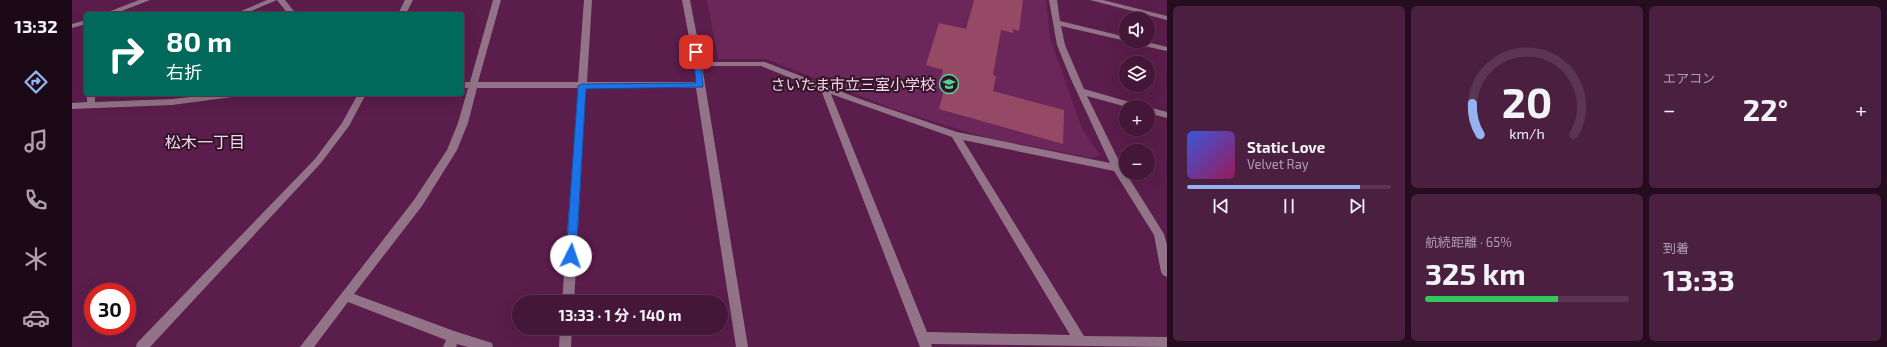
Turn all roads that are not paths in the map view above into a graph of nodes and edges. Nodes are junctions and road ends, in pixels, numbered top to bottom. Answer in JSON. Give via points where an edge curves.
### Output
{"nodes":[{"id":1,"x":146,"y":0,"type":"edge"},
{"id":2,"x":273,"y":0,"type":"edge"},
{"id":3,"x":281,"y":0,"type":"edge"},
{"id":4,"x":409,"y":0,"type":"edge"},
{"id":5,"x":497,"y":0,"type":"edge"},
{"id":6,"x":588,"y":0,"type":"edge"},
{"id":7,"x":686,"y":0,"type":"edge"},
{"id":8,"x":1053,"y":0,"type":"edge"},
{"id":9,"x":1094,"y":0,"type":"edge"},
{"id":10,"x":113,"y":12,"type":"edge"},
{"id":11,"x":243,"y":12,"type":"edge"},
{"id":12,"x":290,"y":12,"type":"edge"},
{"id":13,"x":403,"y":12,"type":"edge"},
{"id":14,"x":1167,"y":18,"type":"edge"},
{"id":15,"x":1056,"y":22,"type":"junction"},
{"id":16,"x":84,"y":23,"type":"edge"},
{"id":17,"x":72,"y":26,"type":"edge"},
{"id":18,"x":1119,"y":37,"type":"edge"},
{"id":19,"x":1155,"y":46,"type":"edge"},
{"id":20,"x":1167,"y":49,"type":"edge"},
{"id":21,"x":698,"y":64,"type":"junction"},
{"id":22,"x":464,"y":85,"type":"edge"},
{"id":23,"x":700,"y":85,"type":"junction"},
{"id":24,"x":473,"y":86,"type":"junction"},
{"id":25,"x":582,"y":86,"type":"junction"},
{"id":26,"x":824,"y":87,"type":"junction"},
{"id":27,"x":1081,"y":91,"type":"junction"},
{"id":28,"x":91,"y":96,"type":"edge"},
{"id":29,"x":224,"y":96,"type":"edge"},
{"id":30,"x":361,"y":96,"type":"edge"},
{"id":31,"x":1119,"y":102,"type":"edge"},
{"id":32,"x":91,"y":105,"type":"junction"},
{"id":33,"x":72,"y":106,"type":"edge"},
{"id":34,"x":1155,"y":112,"type":"edge"},
{"id":35,"x":1167,"y":115,"type":"edge"},
{"id":36,"x":956,"y":135,"type":"junction"},
{"id":37,"x":1117,"y":168,"type":"junction"},
{"id":38,"x":1167,"y":272,"type":"edge"},
{"id":39,"x":568,"y":295,"type":"edge"},
{"id":40,"x":346,"y":296,"type":"junction"},
{"id":41,"x":566,"y":335,"type":"edge"},
{"id":42,"x":1080,"y":341,"type":"junction"},
{"id":43,"x":451,"y":342,"type":"edge"},
{"id":44,"x":924,"y":343,"type":"edge"},
{"id":45,"x":1167,"y":343,"type":"edge"},
{"id":46,"x":142,"y":347,"type":"edge"},
{"id":47,"x":306,"y":347,"type":"edge"},
{"id":48,"x":487,"y":347,"type":"edge"},
{"id":49,"x":565,"y":347,"type":"edge"},
{"id":50,"x":742,"y":347,"type":"edge"}],
"edges":[{"from":1,"to":10,"type":"street"},
{"from":2,"to":11,"type":"street"},
{"from":3,"to":12,"type":"street"},
{"from":4,"to":13,"type":"street"},
{"from":5,"to":24,"type":"street"},
{"from":6,"to":25,"type":"street"},
{"from":7,"to":21,"type":"street"},
{"from":8,"to":15,"type":"street"},
{"from":9,"to":14,"type":"street"},
{"from":15,"to":18,"type":"street"},
{"from":15,"to":27,"type":"street","via":[[1061,45]]},
{"from":16,"to":17,"type":"street"},
{"from":19,"to":20,"type":"street"},
{"from":21,"to":23,"type":"street"},
{"from":21,"to":26,"type":"street","via":[[762,64]]},
{"from":22,"to":24,"type":"street"},
{"from":23,"to":25,"type":"street"},
{"from":23,"to":50,"type":"street"},
{"from":24,"to":25,"type":"street"},
{"from":24,"to":40,"type":"street","via":[[463,123],[452,150],[436,178]]},
{"from":25,"to":39,"type":"street"},
{"from":26,"to":36,"type":"street"},
{"from":26,"to":44,"type":"street"},
{"from":27,"to":31,"type":"street"},
{"from":27,"to":37,"type":"street"},
{"from":28,"to":32,"type":"street"},
{"from":29,"to":32,"type":"street","via":[[170,103]]},
{"from":30,"to":46,"type":"street","via":[[346,124],[318,161]]},
{"from":32,"to":33,"type":"street"},
{"from":34,"to":35,"type":"street"},
{"from":36,"to":37,"type":"street"},
{"from":36,"to":42,"type":"street"},
{"from":37,"to":38,"type":"street","via":[[1159,234]]},
{"from":40,"to":43,"type":"street"},
{"from":40,"to":47,"type":"street"},
{"from":41,"to":49,"type":"street"},
{"from":42,"to":44,"type":"street"},
{"from":42,"to":45,"type":"street"},
{"from":43,"to":48,"type":"street"}]}
